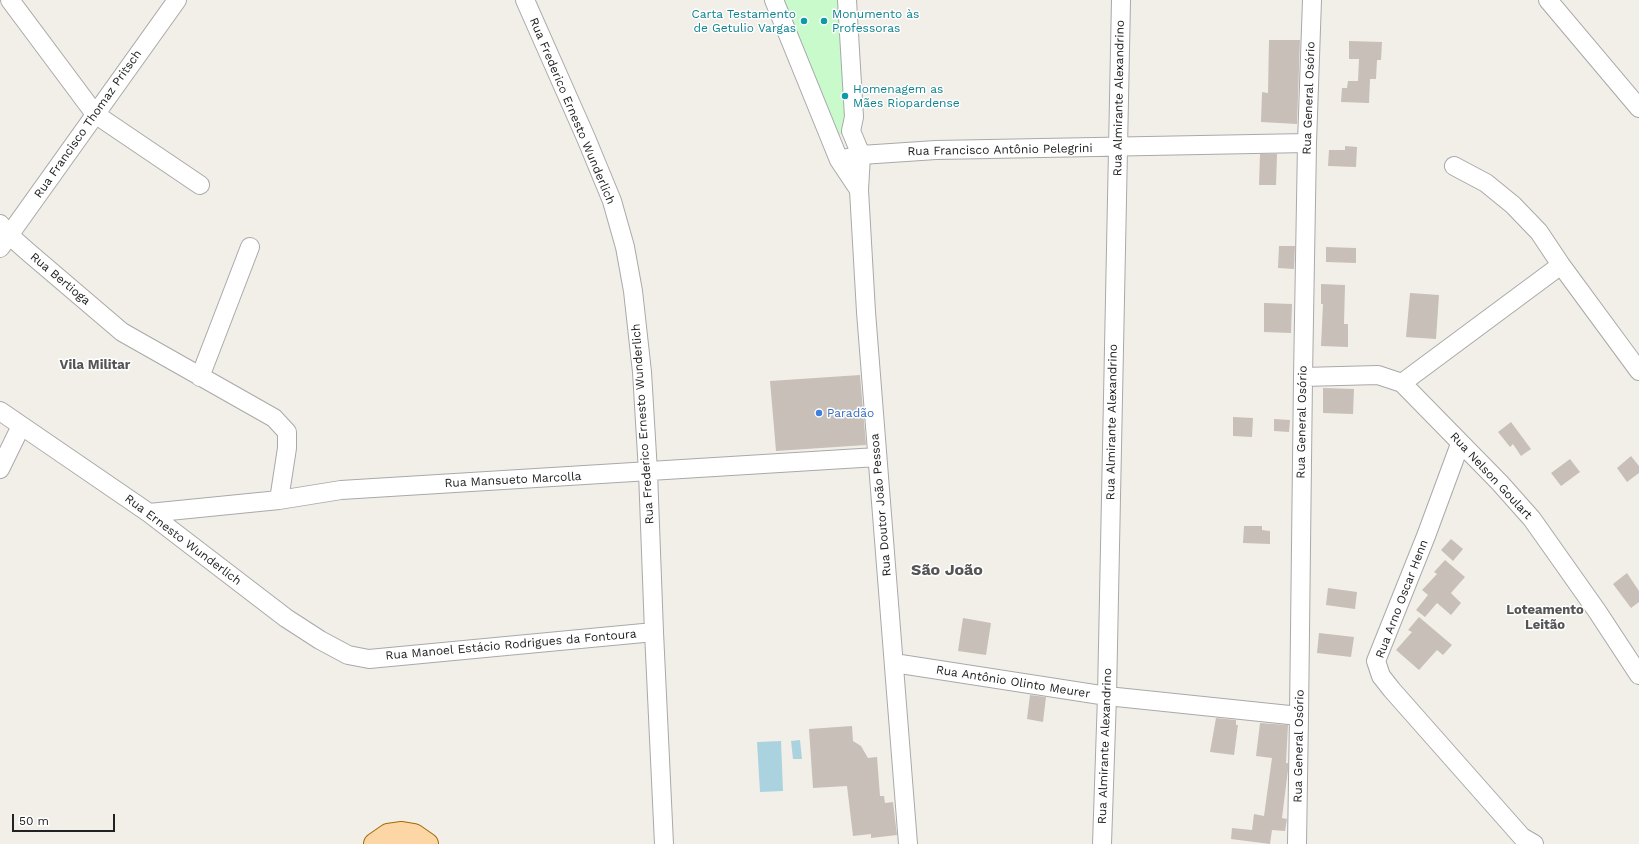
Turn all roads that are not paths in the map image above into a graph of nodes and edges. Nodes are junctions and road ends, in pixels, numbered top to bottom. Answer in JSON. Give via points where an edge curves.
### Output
{"nodes":[{"id":1,"x":10,"y":0,"type":"edge"},
{"id":2,"x":177,"y":0,"type":"edge"},
{"id":3,"x":524,"y":0,"type":"edge"},
{"id":4,"x":774,"y":0,"type":"edge"},
{"id":5,"x":848,"y":0,"type":"edge"},
{"id":6,"x":1121,"y":0,"type":"edge"},
{"id":7,"x":1312,"y":0,"type":"edge"},
{"id":8,"x":1548,"y":0,"type":"edge"},
{"id":9,"x":1639,"y":108,"type":"edge"},
{"id":10,"x":95,"y":114,"type":"junction"},
{"id":11,"x":852,"y":131,"type":"junction"},
{"id":12,"x":830,"y":139,"type":"junction"},
{"id":13,"x":1307,"y":143,"type":"junction"},
{"id":14,"x":1118,"y":148,"type":"junction"},
{"id":15,"x":861,"y":155,"type":"junction"},
{"id":16,"x":838,"y":160,"type":"junction"},
{"id":17,"x":1454,"y":166,"type":"dead end"},
{"id":18,"x":200,"y":185,"type":"dead end"},
{"id":19,"x":859,"y":190,"type":"junction"},
{"id":20,"x":3,"y":236,"type":"edge"},
{"id":21,"x":250,"y":247,"type":"dead end"},
{"id":22,"x":1561,"y":265,"type":"junction"},
{"id":23,"x":1639,"y":371,"type":"edge"},
{"id":24,"x":200,"y":377,"type":"junction"},
{"id":25,"x":1303,"y":377,"type":"junction"},
{"id":26,"x":1402,"y":383,"type":"junction"},
{"id":27,"x":0,"y":411,"type":"edge"},
{"id":28,"x":21,"y":426,"type":"junction"},
{"id":29,"x":1460,"y":444,"type":"junction"},
{"id":30,"x":877,"y":457,"type":"junction"},
{"id":31,"x":0,"y":469,"type":"edge"},
{"id":32,"x":648,"y":472,"type":"junction"},
{"id":33,"x":279,"y":500,"type":"junction"},
{"id":34,"x":149,"y":513,"type":"junction"},
{"id":35,"x":654,"y":632,"type":"junction"},
{"id":36,"x":369,"y":659,"type":"joint"},
{"id":37,"x":894,"y":663,"type":"junction"},
{"id":38,"x":1639,"y":675,"type":"edge"},
{"id":39,"x":1107,"y":696,"type":"junction"},
{"id":40,"x":1300,"y":716,"type":"junction"},
{"id":41,"x":429,"y":843,"type":"edge"},
{"id":42,"x":375,"y":844,"type":"edge"},
{"id":43,"x":664,"y":844,"type":"edge"},
{"id":44,"x":908,"y":844,"type":"edge"},
{"id":45,"x":1102,"y":844,"type":"edge"},
{"id":46,"x":1297,"y":844,"type":"edge"},
{"id":47,"x":1534,"y":844,"type":"edge"}],
"edges":[{"from":1,"to":10,"type":"street"},
{"from":2,"to":10,"type":"street","name":"Rua Francisco Thomaz Pritsch"},
{"from":3,"to":32,"type":"street","name":"Rua Frederico Ernesto Wunderlich","via":[[609,194],[625,247],[642,372]]},
{"from":4,"to":12,"type":"street"},
{"from":5,"to":11,"type":"street","name":"Rua Doutor João Pessoa","via":[[854,117]]},
{"from":6,"to":14,"type":"street","name":"Rua Almirante Alexandrino"},
{"from":7,"to":13,"type":"street","name":"Rua General Osório"},
{"from":8,"to":9,"type":"street"},
{"from":10,"to":18,"type":"street"},
{"from":10,"to":20,"type":"street","name":"Rua Francisco Thomaz Pritsch"},
{"from":11,"to":12,"type":"street"},
{"from":11,"to":15,"type":"street","name":"Rua Doutor João Pessoa"},
{"from":12,"to":16,"type":"street"},
{"from":13,"to":14,"type":"street","name":"Rua Francisco Antônio Pelegrini"},
{"from":13,"to":25,"type":"street","name":"Rua General Osório"},
{"from":14,"to":15,"type":"street","name":"Rua Francisco Antônio Pelegrini","via":[[936,150]]},
{"from":14,"to":39,"type":"street","name":"Rua Almirante Alexandrino"},
{"from":15,"to":16,"type":"street","name":"Rua Francisco Antônio Pelegrini"},
{"from":15,"to":19,"type":"street","name":"Rua Doutor João Pessoa"},
{"from":16,"to":19,"type":"street"},
{"from":17,"to":22,"type":"street","via":[[1486,183],[1513,205],[1539,232]]},
{"from":19,"to":30,"type":"street","name":"Rua Doutor João Pessoa"},
{"from":20,"to":24,"type":"street","name":"Rua Bertioga","via":[[122,332]]},
{"from":21,"to":24,"type":"street"},
{"from":22,"to":23,"type":"street"},
{"from":22,"to":26,"type":"street"},
{"from":24,"to":33,"type":"street","name":"Rua Bertioga","via":[[274,418],[287,432]]},
{"from":25,"to":26,"type":"street","via":[[1378,375]]},
{"from":25,"to":40,"type":"street","name":"Rua General Osório"},
{"from":26,"to":29,"type":"street","name":"Rua Nelson Goulart"},
{"from":27,"to":28,"type":"street","name":"Rua Ernesto Wunderlich"},
{"from":28,"to":31,"type":"street"},
{"from":28,"to":34,"type":"street","name":"Rua Ernesto Wunderlich"},
{"from":29,"to":38,"type":"street","name":"Rua Nelson Goulart","via":[[1532,519]]},
{"from":29,"to":47,"type":"street","name":"Rua Arno Oscar Henn","via":[[1376,661],[1381,676],[1392,690],[1522,837]]},
{"from":30,"to":32,"type":"street","name":"Rua Mansueto Marcolla"},
{"from":30,"to":37,"type":"street","name":"Rua Doutor João Pessoa"},
{"from":32,"to":33,"type":"street","name":"Rua Mansueto Marcolla","via":[[341,490]]},
{"from":32,"to":35,"type":"street","name":"Rua Frederico Ernesto Wunderlich"},
{"from":33,"to":34,"type":"street","name":"Rua Mansueto Marcolla"},
{"from":34,"to":36,"type":"street","name":"Rua Ernesto Wunderlich","via":[[286,618],[348,655]]},
{"from":35,"to":36,"type":"street","name":"Rua Manoel Estácio Rodrigues da Fontoura"},
{"from":35,"to":43,"type":"street","name":"Rua Frederico Ernesto Wunderlich"},
{"from":37,"to":39,"type":"street","name":"Rua Antônio Olinto Meurer"},
{"from":37,"to":44,"type":"street","name":"Rua Doutor João Pessoa"},
{"from":39,"to":40,"type":"street","name":"Rua Antônio Olinto Meurer"},
{"from":39,"to":45,"type":"street","name":"Rua Almirante Alexandrino"},
{"from":40,"to":46,"type":"street","name":"Rua General Osório"},
{"from":41,"to":42,"type":"main road","via":[[414,835],[402,833],[388,835]]}]}
